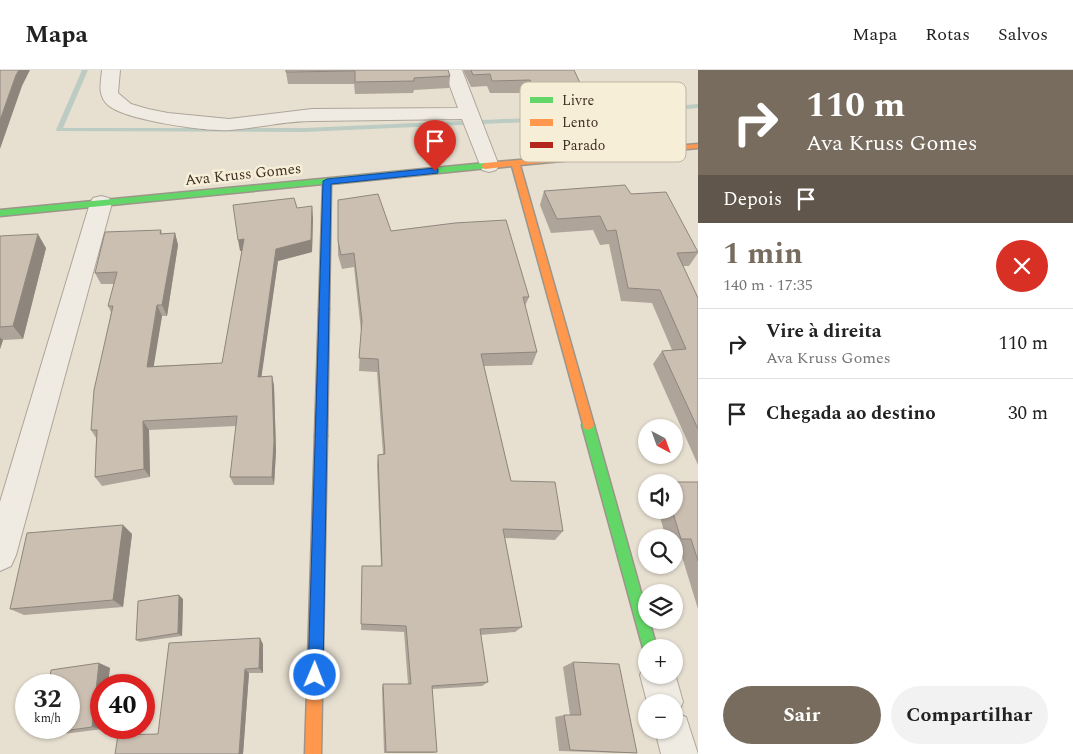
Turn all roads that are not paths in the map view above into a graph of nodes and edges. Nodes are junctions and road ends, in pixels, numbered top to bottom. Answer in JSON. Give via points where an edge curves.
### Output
{"nodes":[{"id":1,"x":111,"y":70,"type":"edge"},
{"id":2,"x":453,"y":70,"type":"edge"},
{"id":3,"x":472,"y":121,"type":"junction"},
{"id":4,"x":535,"y":162,"type":"edge"},
{"id":5,"x":515,"y":164,"type":"junction"},
{"id":6,"x":489,"y":166,"type":"junction"},
{"id":7,"x":327,"y":181,"type":"junction"},
{"id":8,"x":101,"y":203,"type":"junction"},
{"id":9,"x":0,"y":213,"type":"edge"},
{"id":10,"x":0,"y":555,"type":"edge"},
{"id":11,"x":647,"y":639,"type":"edge"},
{"id":12,"x":676,"y":739,"type":"edge"},
{"id":13,"x":313,"y":754,"type":"edge"},
{"id":14,"x":680,"y":754,"type":"edge"}],
"edges":[{"from":1,"to":3,"type":"street","via":[[108,93],[114,101],[124,108],[168,119],[229,125],[312,115]]},
{"from":2,"to":3,"type":"street"},
{"from":3,"to":6,"type":"street"},
{"from":4,"to":5,"type":"street","name":"Ava Kruss Gomes"},
{"from":5,"to":6,"type":"street","name":"Ava Kruss Gomes"},
{"from":5,"to":11,"type":"street"},
{"from":6,"to":7,"type":"street","name":"Ava Kruss Gomes"},
{"from":7,"to":8,"type":"street","name":"Ava Kruss Gomes"},
{"from":7,"to":13,"type":"street"},
{"from":8,"to":9,"type":"street","name":"Ava Kruss Gomes"},
{"from":8,"to":10,"type":"street"},
{"from":12,"to":14,"type":"street"}]}
